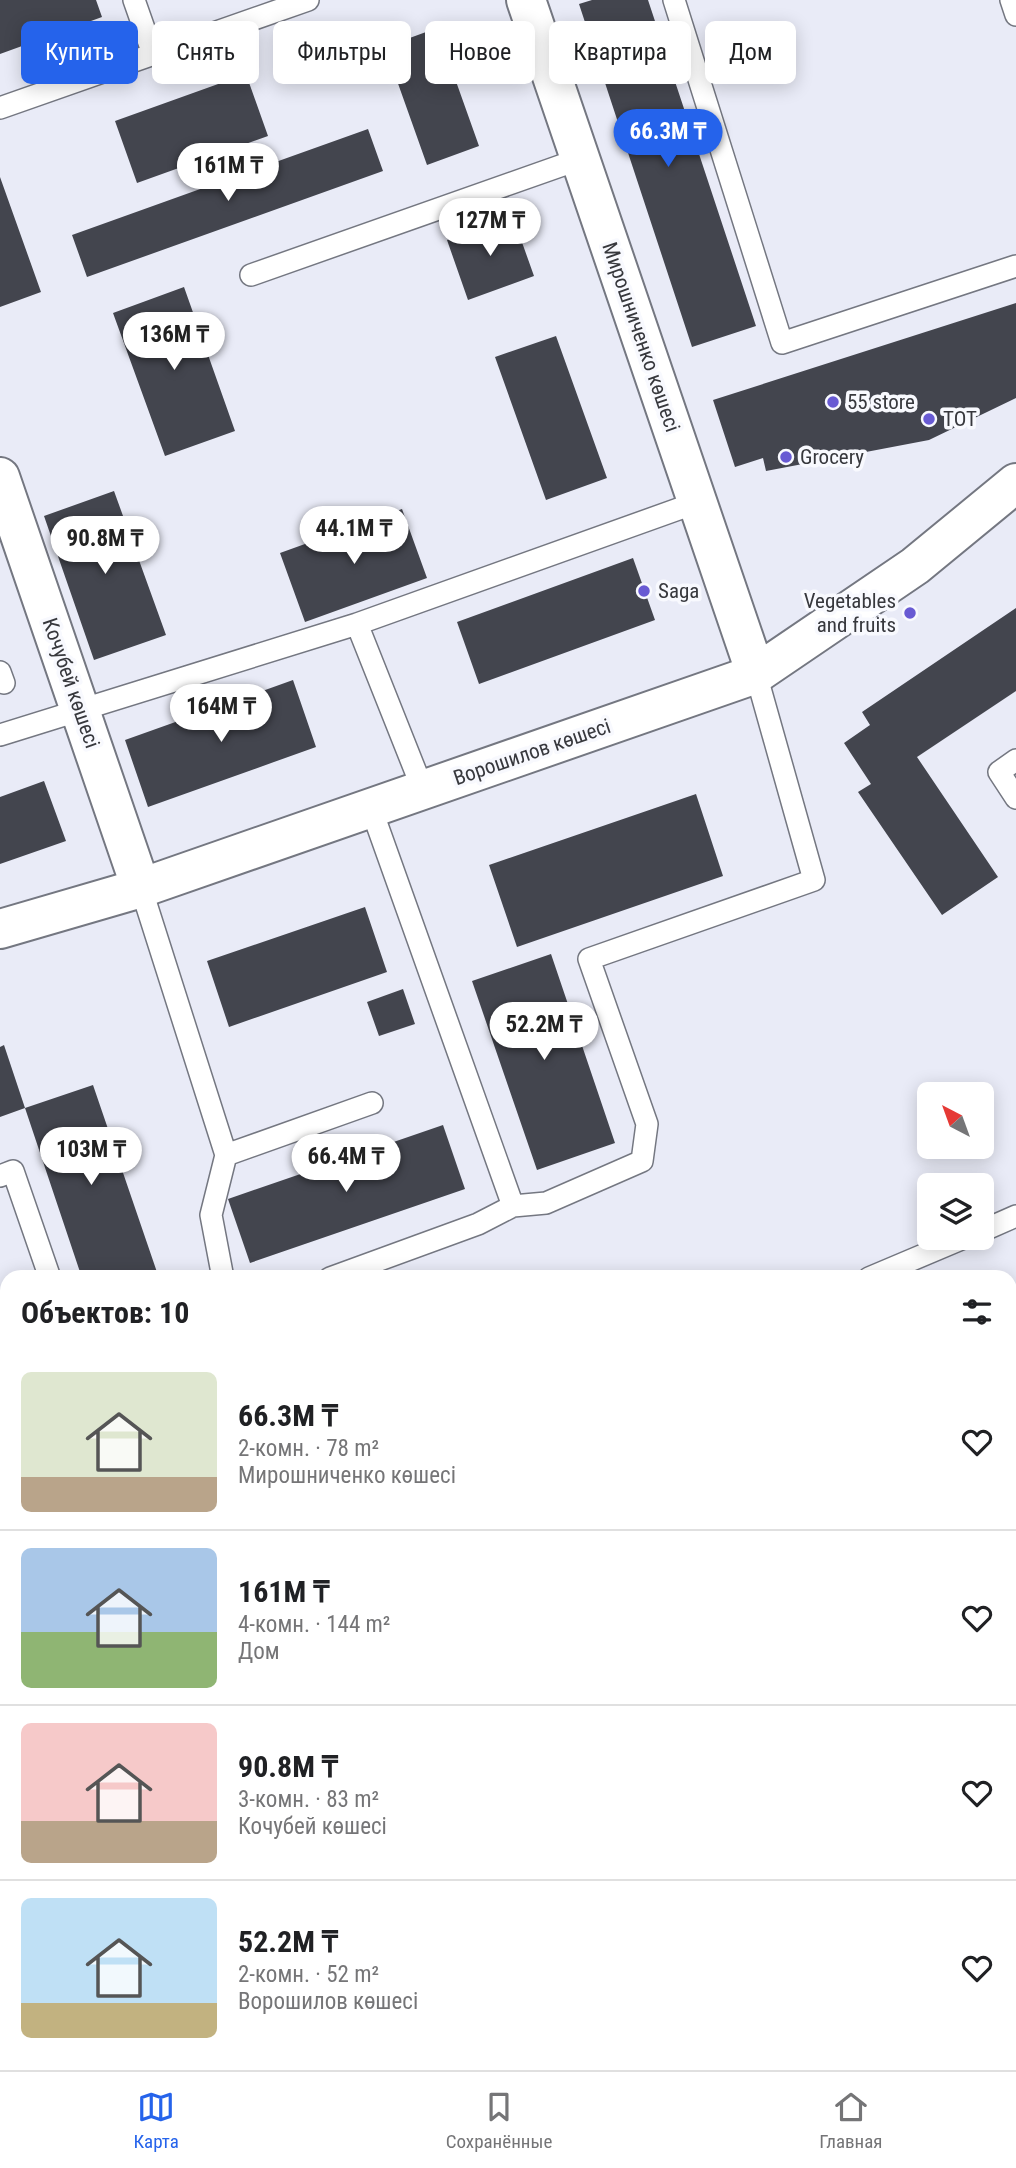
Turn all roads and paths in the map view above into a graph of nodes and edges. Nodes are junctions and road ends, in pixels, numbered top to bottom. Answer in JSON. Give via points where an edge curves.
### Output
{"nodes":[{"id":1,"x":134,"y":0,"type":"edge"},
{"id":2,"x":308,"y":0,"type":"edge"},
{"id":3,"x":526,"y":0,"type":"edge"},
{"id":4,"x":674,"y":0,"type":"edge"},
{"id":5,"x":1011,"y":0,"type":"edge"},
{"id":6,"x":1016,"y":15,"type":"edge"},
{"id":7,"x":248,"y":21,"type":"edge"},
{"id":8,"x":152,"y":51,"type":"edge"},
{"id":9,"x":152,"y":54,"type":"edge"},
{"id":10,"x":0,"y":108,"type":"edge"},
{"id":11,"x":580,"y":159,"type":"junction"},
{"id":12,"x":1016,"y":266,"type":"edge"},
{"id":13,"x":251,"y":275,"type":"dead end"},
{"id":14,"x":0,"y":477,"type":"edge"},
{"id":15,"x":1016,"y":483,"type":"edge"},
{"id":16,"x":698,"y":502,"type":"junction"},
{"id":17,"x":357,"y":624,"type":"junction"},
{"id":18,"x":756,"y":674,"type":"junction"},
{"id":19,"x":80,"y":709,"type":"junction"},
{"id":20,"x":0,"y":735,"type":"edge"},
{"id":21,"x":1016,"y":760,"type":"edge"},
{"id":22,"x":423,"y":790,"type":"junction"},
{"id":23,"x":1016,"y":798,"type":"edge"},
{"id":24,"x":371,"y":808,"type":"junction"},
{"id":25,"x":141,"y":888,"type":"junction"},
{"id":26,"x":0,"y":929,"type":"edge"},
{"id":27,"x":372,"y":1103,"type":"dead end"},
{"id":28,"x":226,"y":1155,"type":"junction"},
{"id":29,"x":0,"y":1176,"type":"edge"},
{"id":30,"x":513,"y":1206,"type":"junction"},
{"id":31,"x":1016,"y":1216,"type":"edge"},
{"id":32,"x":994,"y":1226,"type":"edge"},
{"id":33,"x":935,"y":1250,"type":"edge"},
{"id":34,"x":47,"y":1270,"type":"edge"},
{"id":35,"x":221,"y":1270,"type":"edge"},
{"id":36,"x":352,"y":1270,"type":"edge"},
{"id":37,"x":888,"y":1270,"type":"edge"}],
"edges":[{"from":1,"to":8,"type":"lane"},
{"from":2,"to":7,"type":"lane"},
{"from":3,"to":11,"type":"street","name":"Мирошниченко көшесі"},
{"from":4,"to":12,"type":"lane","via":[[782,343]]},
{"from":5,"to":6,"type":"lane"},
{"from":9,"to":10,"type":"lane"},
{"from":11,"to":13,"type":"lane"},
{"from":11,"to":16,"type":"street","name":"Мирошниченко көшесі"},
{"from":14,"to":19,"type":"street","name":"Кочубей көшесі"},
{"from":15,"to":18,"type":"street","name":"Ворошилов көшесі","via":[[915,566]]},
{"from":16,"to":17,"type":"lane"},
{"from":16,"to":18,"type":"street","name":"Мирошниченко көшесі"},
{"from":17,"to":19,"type":"lane"},
{"from":17,"to":22,"type":"lane"},
{"from":18,"to":22,"type":"street","name":"Ворошилов көшесі"},
{"from":18,"to":30,"type":"lane","via":[[814,880],[589,959],[647,1125],[642,1161],[546,1203]]},
{"from":19,"to":20,"type":"lane"},
{"from":19,"to":25,"type":"street","name":"Кочубей көшесі"},
{"from":21,"to":23,"type":"lane","via":[[999,772]]},
{"from":22,"to":24,"type":"street","name":"Ворошилов көшесі"},
{"from":24,"to":25,"type":"street","name":"Ворошилов көшесі"},
{"from":24,"to":30,"type":"lane"},
{"from":25,"to":26,"type":"street","name":"Ворошилов көшесі"},
{"from":25,"to":28,"type":"lane"},
{"from":27,"to":28,"type":"lane"},
{"from":28,"to":35,"type":"lane","via":[[211,1215]]},
{"from":29,"to":34,"type":"lane","via":[[13,1171]]},
{"from":30,"to":36,"type":"lane","via":[[478,1224]]},
{"from":31,"to":32,"type":"lane"},
{"from":33,"to":37,"type":"lane"}]}
